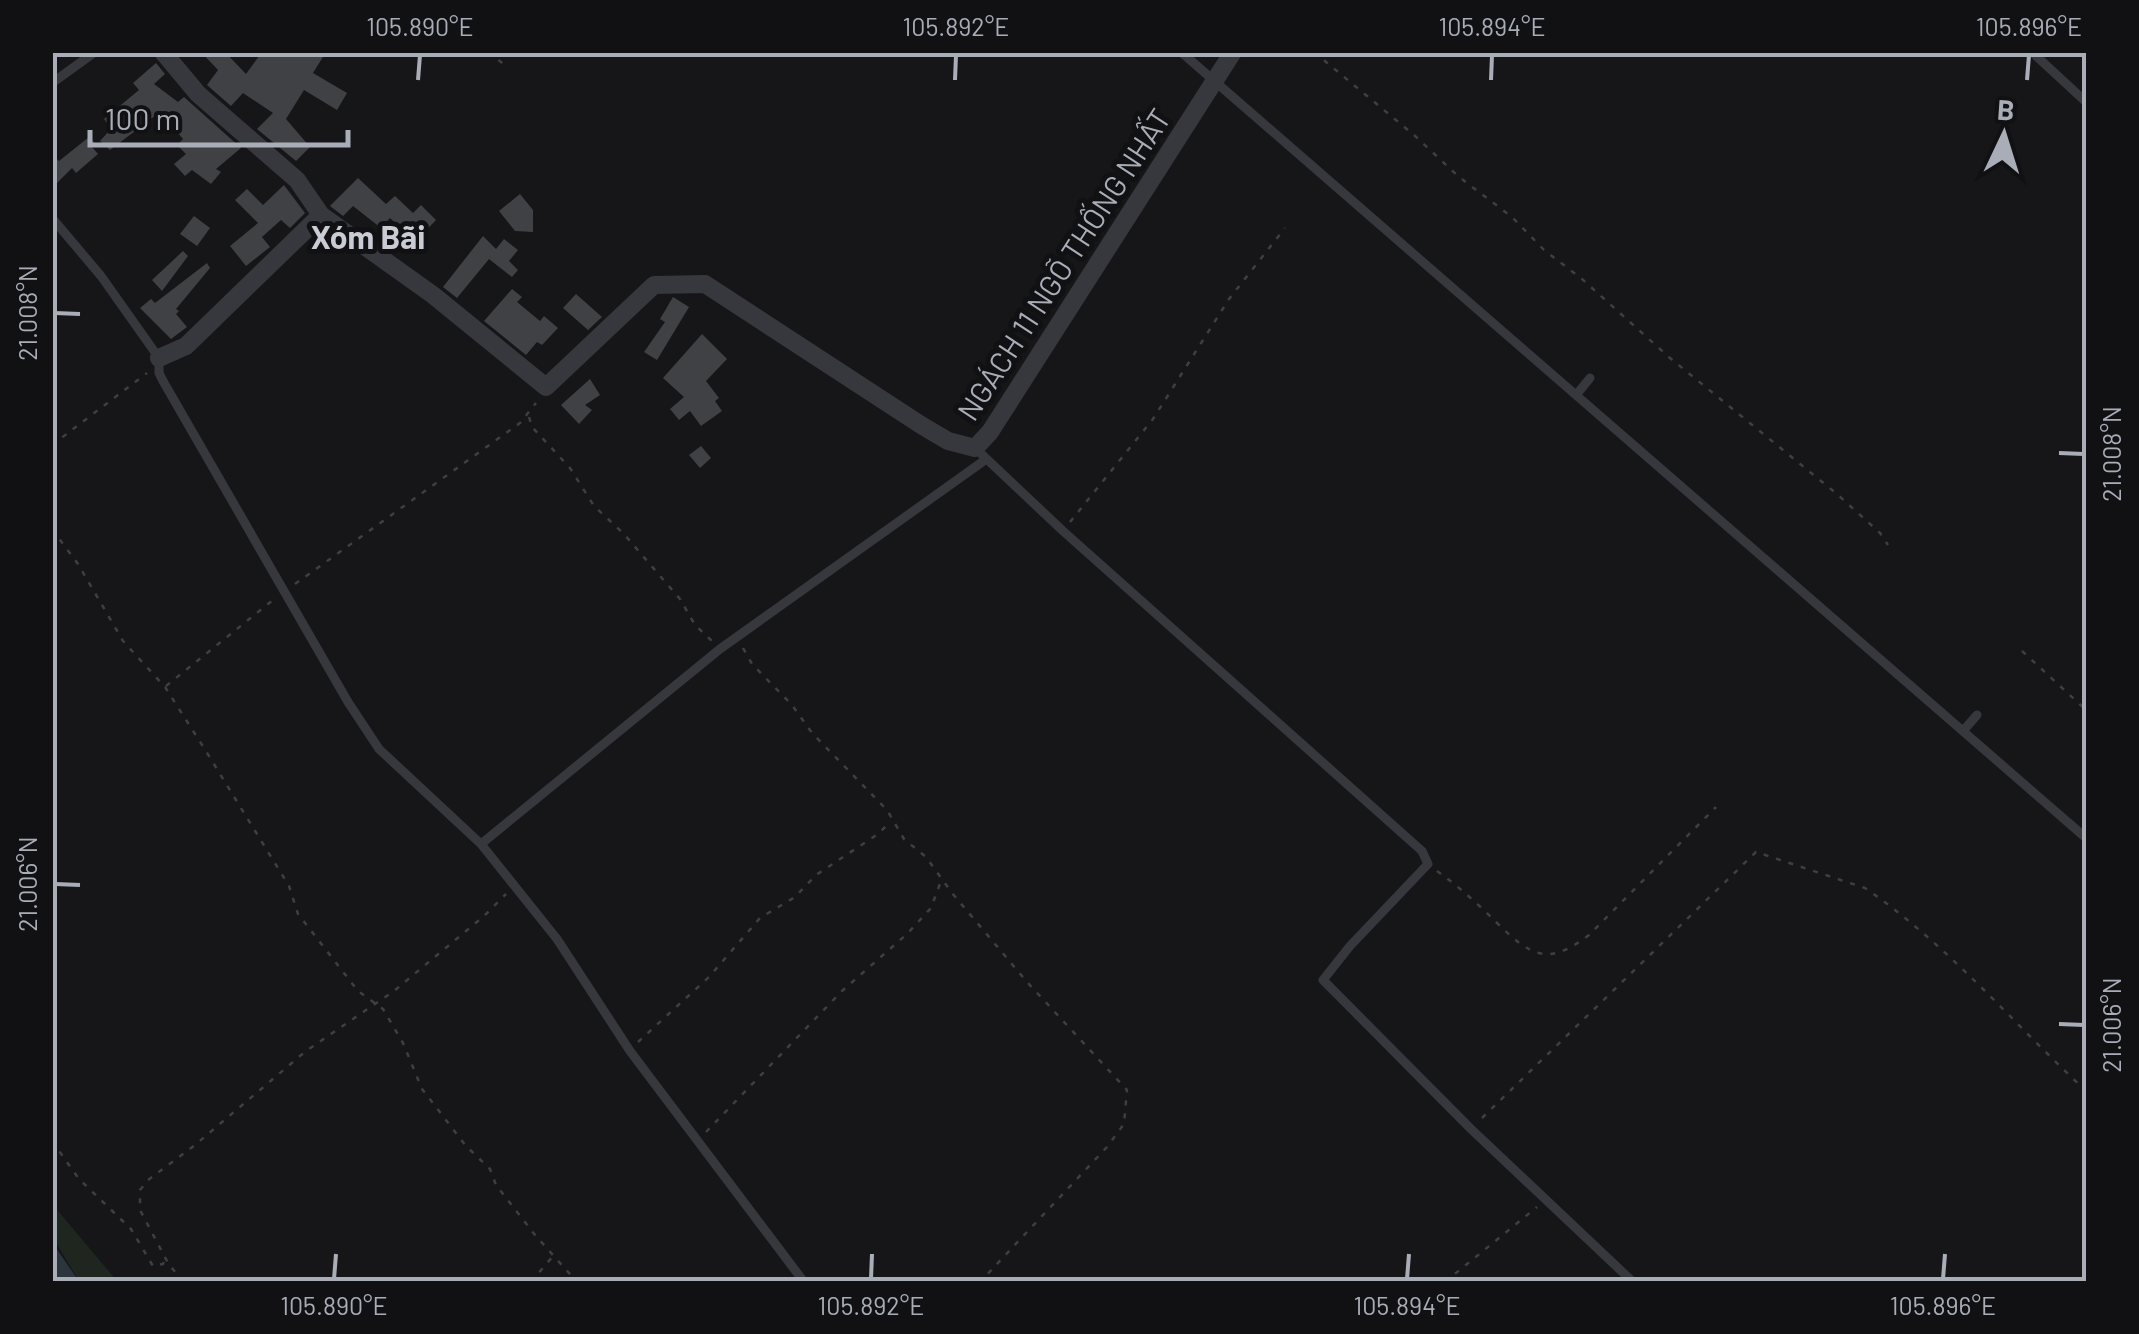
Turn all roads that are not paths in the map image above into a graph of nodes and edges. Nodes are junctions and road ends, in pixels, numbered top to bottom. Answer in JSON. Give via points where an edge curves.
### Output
{"nodes":[{"id":1,"x":94,"y":52,"type":"edge"},
{"id":2,"x":163,"y":52,"type":"edge"},
{"id":3,"x":1181,"y":52,"type":"edge"},
{"id":4,"x":1233,"y":52,"type":"edge"},
{"id":5,"x":2032,"y":52,"type":"edge"},
{"id":6,"x":1215,"y":81,"type":"junction"},
{"id":7,"x":52,"y":83,"type":"edge"},
{"id":8,"x":2086,"y":102,"type":"edge"},
{"id":9,"x":321,"y":215,"type":"junction"},
{"id":10,"x":52,"y":218,"type":"edge"},
{"id":11,"x":159,"y":358,"type":"junction"},
{"id":12,"x":1590,"y":378,"type":"dead end"},
{"id":13,"x":1577,"y":394,"type":"junction"},
{"id":14,"x":980,"y":454,"type":"junction"},
{"id":15,"x":1977,"y":715,"type":"dead end"},
{"id":16,"x":1964,"y":730,"type":"junction"},
{"id":17,"x":2086,"y":838,"type":"edge"},
{"id":18,"x":481,"y":844,"type":"junction"},
{"id":19,"x":804,"y":1282,"type":"edge"},
{"id":20,"x":1633,"y":1282,"type":"edge"}],
"edges":[{"from":1,"to":7,"type":"lane"},
{"from":2,"to":9,"type":"street","via":[[198,94],[298,180]]},
{"from":3,"to":6,"type":"lane"},
{"from":4,"to":6,"type":"street","name":"NGÁCH 11 NGÕ THỐNG NHẤT"},
{"from":5,"to":8,"type":"lane"},
{"from":6,"to":13,"type":"lane"},
{"from":6,"to":14,"type":"street","name":"NGÁCH 11 NGÕ THỐNG NHẤT"},
{"from":9,"to":11,"type":"street","via":[[186,346]]},
{"from":9,"to":14,"type":"street","name":"NGÁCH 11 NGÕ THỐNG NHẤT","via":[[546,386],[654,285],[705,284],[948,442]]},
{"from":10,"to":11,"type":"lane"},
{"from":11,"to":18,"type":"lane","via":[[163,381],[379,750]]},
{"from":12,"to":13,"type":"lane"},
{"from":13,"to":16,"type":"lane"},
{"from":14,"to":18,"type":"lane","via":[[720,648]]},
{"from":14,"to":20,"type":"lane","via":[[1422,850],[1428,864],[1323,978]]},
{"from":15,"to":16,"type":"lane"},
{"from":16,"to":17,"type":"lane"},
{"from":18,"to":19,"type":"lane","via":[[557,938],[630,1051]]}]}
